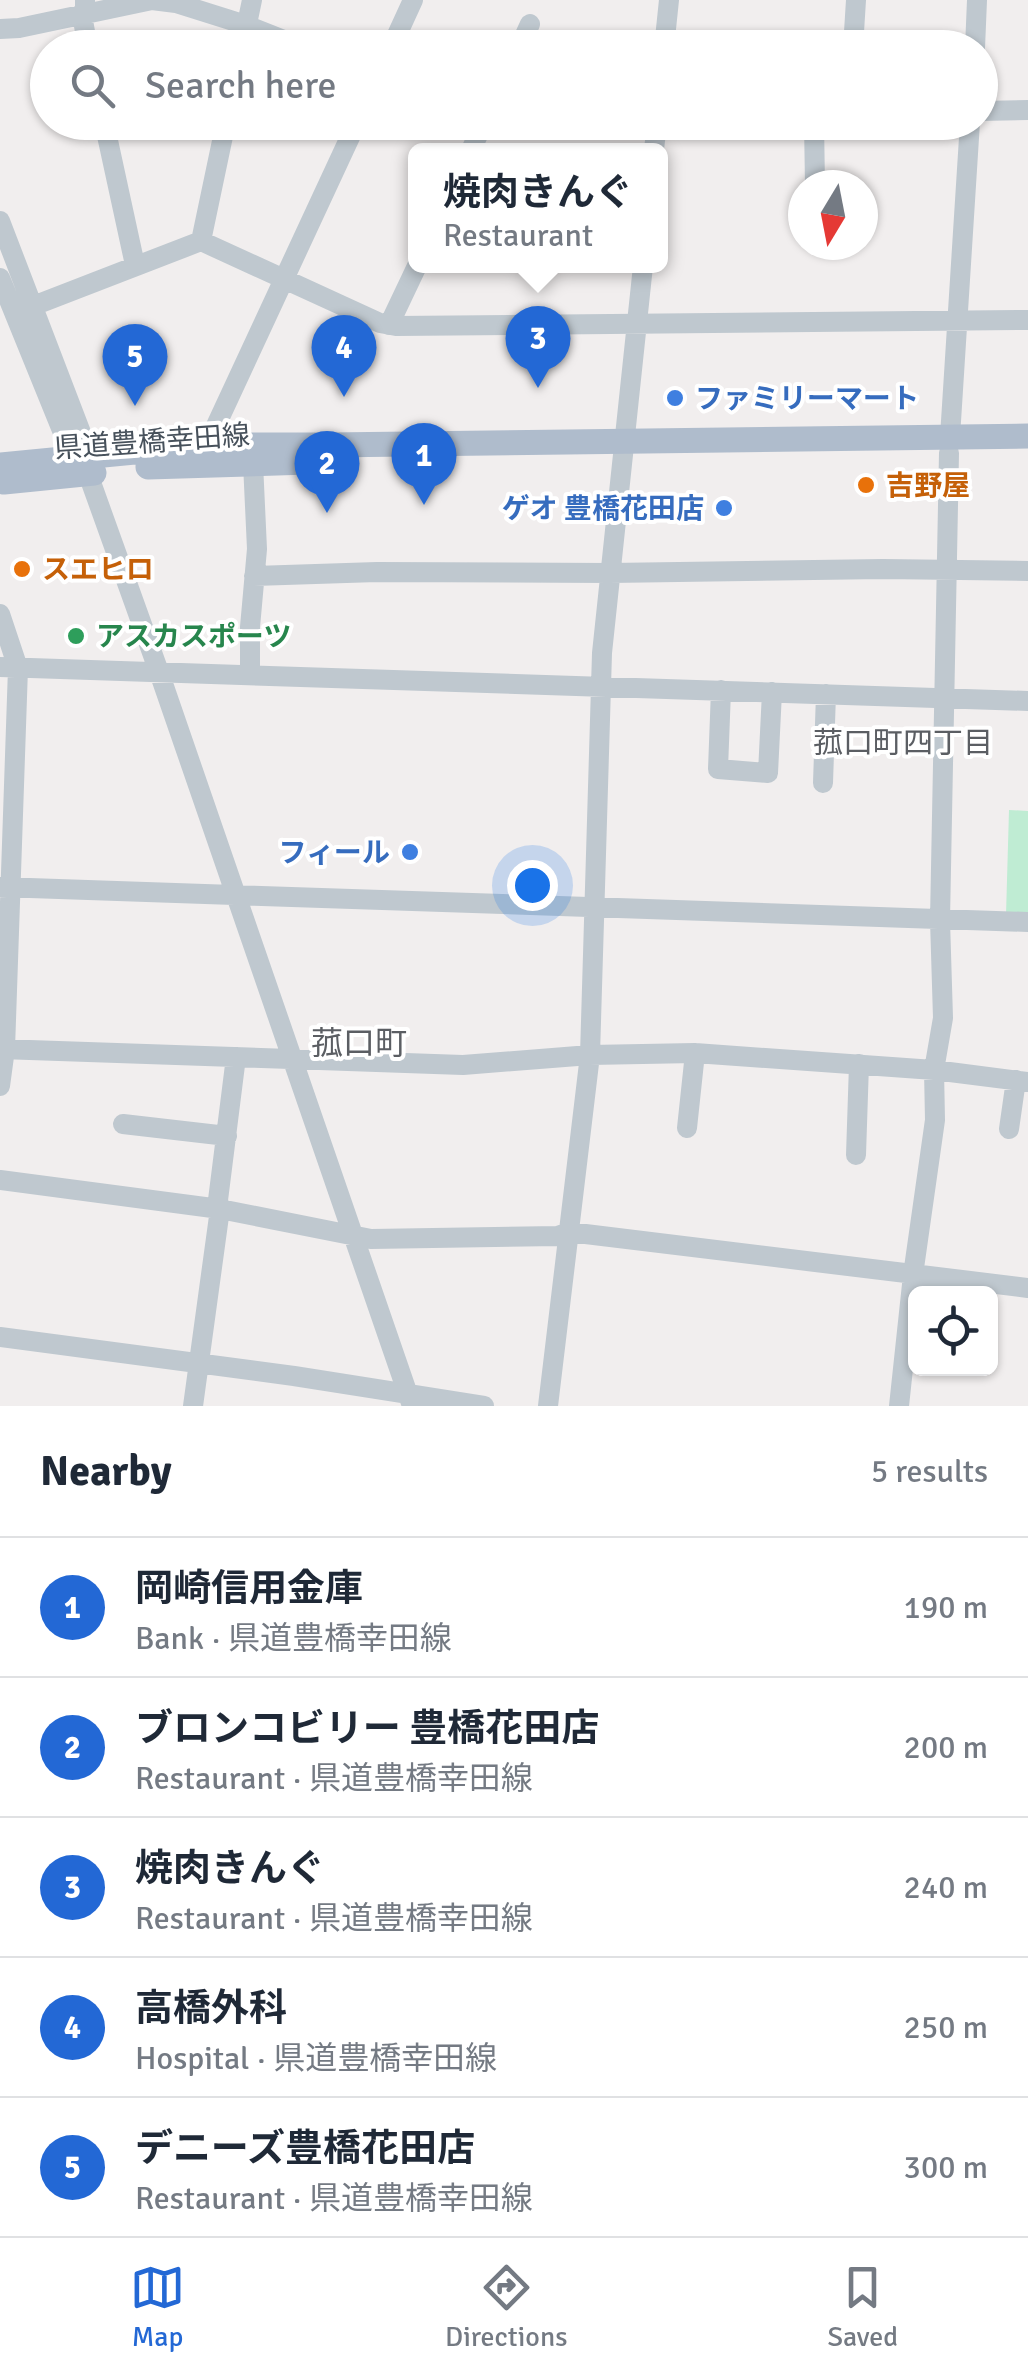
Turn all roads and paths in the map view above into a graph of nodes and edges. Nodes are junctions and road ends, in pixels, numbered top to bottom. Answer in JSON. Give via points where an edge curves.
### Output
{"nodes":[{"id":1,"x":252,"y":0,"type":"edge"},
{"id":2,"x":414,"y":0,"type":"edge"},
{"id":3,"x":669,"y":0,"type":"edge"},
{"id":4,"x":856,"y":0,"type":"edge"},
{"id":5,"x":978,"y":0,"type":"edge"},
{"id":6,"x":83,"y":8,"type":"edge"},
{"id":7,"x":530,"y":24,"type":"dead end"},
{"id":8,"x":246,"y":25,"type":"junction"},
{"id":9,"x":0,"y":29,"type":"edge"},
{"id":10,"x":245,"y":30,"type":"edge"},
{"id":11,"x":259,"y":30,"type":"edge"},
{"id":12,"x":400,"y":30,"type":"edge"},
{"id":13,"x":527,"y":30,"type":"edge"},
{"id":14,"x":666,"y":30,"type":"edge"},
{"id":15,"x":854,"y":30,"type":"edge"},
{"id":16,"x":976,"y":30,"type":"edge"},
{"id":17,"x":1028,"y":110,"type":"edge"},
{"id":18,"x":998,"y":111,"type":"edge"},
{"id":19,"x":108,"y":140,"type":"edge"},
{"id":20,"x":222,"y":140,"type":"edge"},
{"id":21,"x":348,"y":140,"type":"edge"},
{"id":22,"x":814,"y":140,"type":"edge"},
{"id":23,"x":969,"y":140,"type":"edge"},
{"id":24,"x":815,"y":170,"type":"edge"},
{"id":25,"x":0,"y":221,"type":"edge"},
{"id":26,"x":202,"y":241,"type":"junction"},
{"id":27,"x":134,"y":265,"type":"junction"},
{"id":28,"x":414,"y":273,"type":"edge"},
{"id":29,"x":642,"y":273,"type":"edge"},
{"id":30,"x":0,"y":278,"type":"edge"},
{"id":31,"x":283,"y":278,"type":"junction"},
{"id":32,"x":16,"y":312,"type":"edge"},
{"id":33,"x":1028,"y":320,"type":"edge"},
{"id":34,"x":957,"y":321,"type":"junction"},
{"id":35,"x":389,"y":325,"type":"junction"},
{"id":36,"x":637,"y":325,"type":"junction"},
{"id":37,"x":1028,"y":436,"type":"edge"},
{"id":38,"x":207,"y":444,"type":"junction"},
{"id":39,"x":950,"y":445,"type":"junction"},
{"id":40,"x":624,"y":450,"type":"junction"},
{"id":41,"x":1028,"y":452,"type":"edge"},
{"id":42,"x":254,"y":462,"type":"junction"},
{"id":43,"x":84,"y":463,"type":"junction"},
{"id":44,"x":0,"y":465,"type":"edge"},
{"id":45,"x":0,"y":483,"type":"edge"},
{"id":46,"x":947,"y":568,"type":"junction"},
{"id":47,"x":1028,"y":570,"type":"edge"},
{"id":48,"x":610,"y":574,"type":"junction"},
{"id":49,"x":254,"y":576,"type":"junction"},
{"id":50,"x":0,"y":614,"type":"edge"},
{"id":51,"x":9,"y":668,"type":"edge"},
{"id":52,"x":159,"y":672,"type":"junction"},
{"id":53,"x":250,"y":675,"type":"junction"},
{"id":54,"x":602,"y":686,"type":"junction"},
{"id":55,"x":721,"y":690,"type":"junction"},
{"id":56,"x":772,"y":692,"type":"junction"},
{"id":57,"x":826,"y":694,"type":"junction"},
{"id":58,"x":946,"y":698,"type":"junction"},
{"id":59,"x":1028,"y":701,"type":"edge"},
{"id":60,"x":824,"y":782,"type":"dead end"},
{"id":61,"x":5,"y":887,"type":"edge"},
{"id":62,"x":234,"y":893,"type":"junction"},
{"id":63,"x":596,"y":907,"type":"junction"},
{"id":64,"x":940,"y":920,"type":"junction"},
{"id":65,"x":1028,"y":922,"type":"edge"},
{"id":66,"x":2,"y":1049,"type":"edge"},
{"id":67,"x":695,"y":1053,"type":"junction"},
{"id":68,"x":590,"y":1055,"type":"junction"},
{"id":69,"x":236,"y":1056,"type":"junction"},
{"id":70,"x":291,"y":1057,"type":"junction"},
{"id":71,"x":859,"y":1064,"type":"junction"},
{"id":72,"x":934,"y":1070,"type":"junction"},
{"id":73,"x":1022,"y":1081,"type":"edge"},
{"id":74,"x":0,"y":1086,"type":"edge"},
{"id":75,"x":123,"y":1124,"type":"dead end"},
{"id":76,"x":687,"y":1128,"type":"dead end"},
{"id":77,"x":1009,"y":1130,"type":"dead end"},
{"id":78,"x":227,"y":1136,"type":"junction"},
{"id":79,"x":856,"y":1155,"type":"dead end"},
{"id":80,"x":0,"y":1180,"type":"edge"},
{"id":81,"x":220,"y":1209,"type":"junction"},
{"id":82,"x":570,"y":1232,"type":"junction"},
{"id":83,"x":353,"y":1236,"type":"junction"},
{"id":84,"x":914,"y":1275,"type":"junction"},
{"id":85,"x":1028,"y":1288,"type":"edge"},
{"id":86,"x":0,"y":1337,"type":"edge"},
{"id":87,"x":199,"y":1362,"type":"junction"},
{"id":88,"x":410,"y":1401,"type":"edge"},
{"id":89,"x":194,"y":1406,"type":"edge"},
{"id":90,"x":484,"y":1406,"type":"edge"},
{"id":91,"x":548,"y":1406,"type":"edge"},
{"id":92,"x":899,"y":1406,"type":"edge"}],
"edges":[{"from":1,"to":8,"type":"street"},
{"from":2,"to":12,"type":"street"},
{"from":3,"to":14,"type":"street"},
{"from":4,"to":15,"type":"street"},
{"from":5,"to":16,"type":"street"},
{"from":6,"to":8,"type":"street","via":[[152,0]]},
{"from":6,"to":9,"type":"street"},
{"from":7,"to":13,"type":"street"},
{"from":8,"to":10,"type":"street"},
{"from":8,"to":11,"type":"street"},
{"from":17,"to":18,"type":"street"},
{"from":19,"to":27,"type":"street"},
{"from":20,"to":26,"type":"street"},
{"from":21,"to":31,"type":"street"},
{"from":22,"to":24,"type":"street"},
{"from":23,"to":34,"type":"street"},
{"from":25,"to":32,"type":"street"},
{"from":26,"to":27,"type":"street"},
{"from":26,"to":31,"type":"street"},
{"from":27,"to":32,"type":"street"},
{"from":28,"to":35,"type":"street"},
{"from":29,"to":36,"type":"street"},
{"from":30,"to":32,"type":"street"},
{"from":31,"to":35,"type":"street"},
{"from":31,"to":38,"type":"street"},
{"from":32,"to":43,"type":"street"},
{"from":33,"to":34,"type":"street"},
{"from":34,"to":36,"type":"street"},
{"from":34,"to":39,"type":"street"},
{"from":35,"to":36,"type":"street"},
{"from":36,"to":40,"type":"street"},
{"from":37,"to":39,"type":"main road","name":"県道豊橋幸田線"},
{"from":38,"to":40,"type":"main road","name":"県道豊橋幸田線"},
{"from":38,"to":43,"type":"main road","name":"県道豊橋幸田線"},
{"from":39,"to":40,"type":"main road","name":"県道豊橋幸田線"},
{"from":39,"to":41,"type":"main road","name":"県道豊橋幸田線"},
{"from":39,"to":46,"type":"street"},
{"from":40,"to":42,"type":"main road","name":"県道豊橋幸田線"},
{"from":40,"to":48,"type":"street"},
{"from":42,"to":43,"type":"main road","name":"県道豊橋幸田線"},
{"from":42,"to":49,"type":"street"},
{"from":43,"to":44,"type":"main road","name":"県道豊橋幸田線"},
{"from":43,"to":45,"type":"main road","name":"県道豊橋幸田線"},
{"from":43,"to":52,"type":"street"},
{"from":46,"to":47,"type":"street"},
{"from":46,"to":48,"type":"street"},
{"from":46,"to":58,"type":"street"},
{"from":48,"to":49,"type":"street"},
{"from":48,"to":54,"type":"street"},
{"from":49,"to":53,"type":"street"},
{"from":50,"to":51,"type":"street"},
{"from":51,"to":52,"type":"street"},
{"from":51,"to":61,"type":"street"},
{"from":52,"to":53,"type":"street"},
{"from":52,"to":62,"type":"street"},
{"from":53,"to":54,"type":"street"},
{"from":54,"to":55,"type":"street"},
{"from":54,"to":63,"type":"street"},
{"from":55,"to":56,"type":"street"},
{"from":55,"to":56,"type":"street","via":[[718,770],[768,772]]},
{"from":56,"to":57,"type":"street"},
{"from":57,"to":58,"type":"street"},
{"from":57,"to":60,"type":"street"},
{"from":58,"to":59,"type":"street"},
{"from":58,"to":64,"type":"street"},
{"from":61,"to":62,"type":"street"},
{"from":61,"to":66,"type":"street"},
{"from":62,"to":63,"type":"street"},
{"from":62,"to":70,"type":"street"},
{"from":63,"to":64,"type":"street"},
{"from":63,"to":68,"type":"street"},
{"from":64,"to":65,"type":"street"},
{"from":64,"to":72,"type":"street","via":[[943,1018]]},
{"from":66,"to":69,"type":"street"},
{"from":66,"to":74,"type":"street"},
{"from":67,"to":68,"type":"street"},
{"from":67,"to":71,"type":"street"},
{"from":67,"to":76,"type":"street"},
{"from":68,"to":70,"type":"street","via":[[464,1065]]},
{"from":68,"to":82,"type":"street"},
{"from":69,"to":70,"type":"street"},
{"from":69,"to":78,"type":"street"},
{"from":70,"to":83,"type":"street"},
{"from":71,"to":72,"type":"street"},
{"from":71,"to":79,"type":"street"},
{"from":72,"to":73,"type":"street"},
{"from":72,"to":84,"type":"street"},
{"from":73,"to":77,"type":"street"},
{"from":75,"to":78,"type":"street"},
{"from":78,"to":81,"type":"street"},
{"from":80,"to":81,"type":"street"},
{"from":81,"to":83,"type":"street"},
{"from":81,"to":87,"type":"street"},
{"from":82,"to":83,"type":"street"},
{"from":82,"to":84,"type":"street"},
{"from":82,"to":91,"type":"street"},
{"from":83,"to":88,"type":"street"},
{"from":84,"to":85,"type":"street"},
{"from":84,"to":92,"type":"street"},
{"from":86,"to":87,"type":"street"},
{"from":87,"to":88,"type":"street"},
{"from":87,"to":89,"type":"street"},
{"from":88,"to":90,"type":"street"}]}
